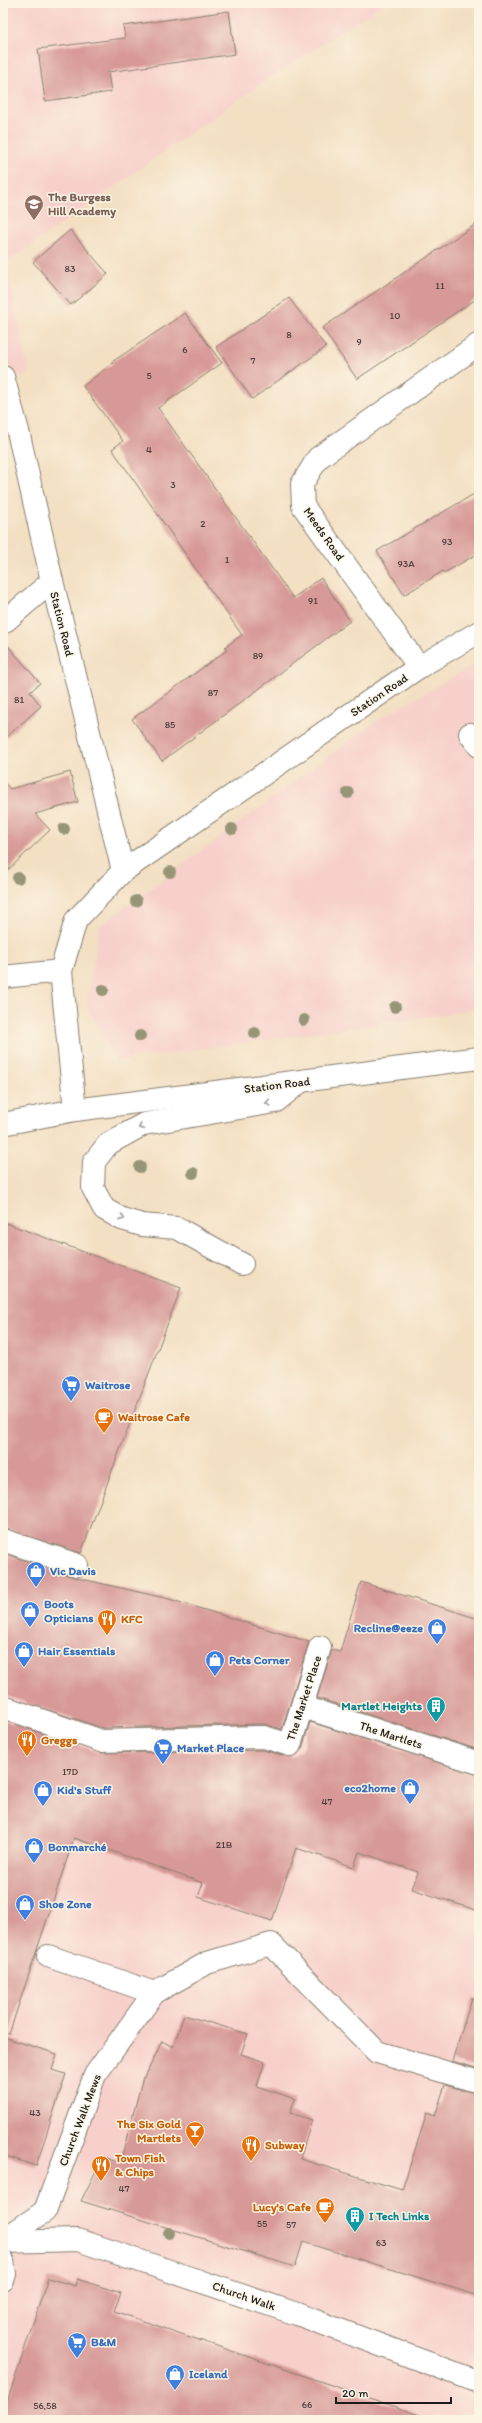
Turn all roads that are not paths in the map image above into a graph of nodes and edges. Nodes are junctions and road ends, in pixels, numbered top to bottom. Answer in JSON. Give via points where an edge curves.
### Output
{"nodes":[{"id":1,"x":479,"y":344,"type":"edge"},
{"id":2,"x":3,"y":377,"type":"edge"},
{"id":3,"x":52,"y":581,"type":"junction"},
{"id":4,"x":3,"y":623,"type":"edge"},
{"id":5,"x":479,"y":632,"type":"edge"},
{"id":6,"x":419,"y":667,"type":"junction"},
{"id":7,"x":124,"y":871,"type":"junction"},
{"id":8,"x":61,"y":970,"type":"junction"},
{"id":9,"x":3,"y":977,"type":"edge"},
{"id":10,"x":479,"y":1058,"type":"edge"},
{"id":11,"x":300,"y":1082,"type":"junction"},
{"id":12,"x":74,"y":1110,"type":"junction"},
{"id":13,"x":3,"y":1124,"type":"edge"},
{"id":14,"x":242,"y":1264,"type":"dead end"},
{"id":15,"x":3,"y":1540,"type":"edge"},
{"id":16,"x":77,"y":1565,"type":"dead end"},
{"id":17,"x":320,"y":1647,"type":"dead end"},
{"id":18,"x":3,"y":1707,"type":"edge"},
{"id":19,"x":302,"y":1707,"type":"junction"},
{"id":20,"x":479,"y":1763,"type":"edge"},
{"id":21,"x":48,"y":1956,"type":"dead end"},
{"id":22,"x":154,"y":1993,"type":"junction"},
{"id":23,"x":479,"y":2082,"type":"edge"},
{"id":24,"x":3,"y":2241,"type":"edge"},
{"id":25,"x":3,"y":2261,"type":"edge"},
{"id":26,"x":3,"y":2280,"type":"edge"},
{"id":27,"x":479,"y":2382,"type":"edge"}],
"edges":[{"from":1,"to":6,"type":"street","name":"Meeds Road","via":[[318,458],[302,484],[303,506]]},
{"from":2,"to":3,"type":"street","name":"Station Road"},
{"from":3,"to":4,"type":"street"},
{"from":3,"to":7,"type":"street","name":"Station Road"},
{"from":5,"to":6,"type":"street","name":"Station Road"},
{"from":6,"to":7,"type":"street","name":"Station Road"},
{"from":7,"to":8,"type":"street","name":"Station Road","via":[[76,920]]},
{"from":8,"to":9,"type":"street"},
{"from":8,"to":12,"type":"street","name":"Station Road"},
{"from":10,"to":11,"type":"street","name":"Station Road"},
{"from":11,"to":12,"type":"street","name":"Station Road"},
{"from":11,"to":14,"type":"street","one_way":true,"via":[[274,1102],[144,1124],[108,1144],[94,1162],[93,1188],[104,1209],[122,1219],[142,1225],[177,1228]]},
{"from":12,"to":13,"type":"street","name":"Station Road"},
{"from":15,"to":16,"type":"street"},
{"from":17,"to":19,"type":"street","name":"The Market Place"},
{"from":18,"to":19,"type":"street","name":"The Market Place","via":[[101,1741],[264,1737],[290,1745]]},
{"from":19,"to":20,"type":"street","name":"The Martlets"},
{"from":21,"to":22,"type":"street"},
{"from":22,"to":23,"type":"street","via":[[207,1963],[271,1944],[377,2052]]},
{"from":22,"to":24,"type":"street","name":"Church Walk Mews","via":[[95,2075],[45,2211]]},
{"from":24,"to":27,"type":"street","name":"Church Walk","via":[[78,2240],[297,2314]]},
{"from":25,"to":26,"type":"street"}]}
